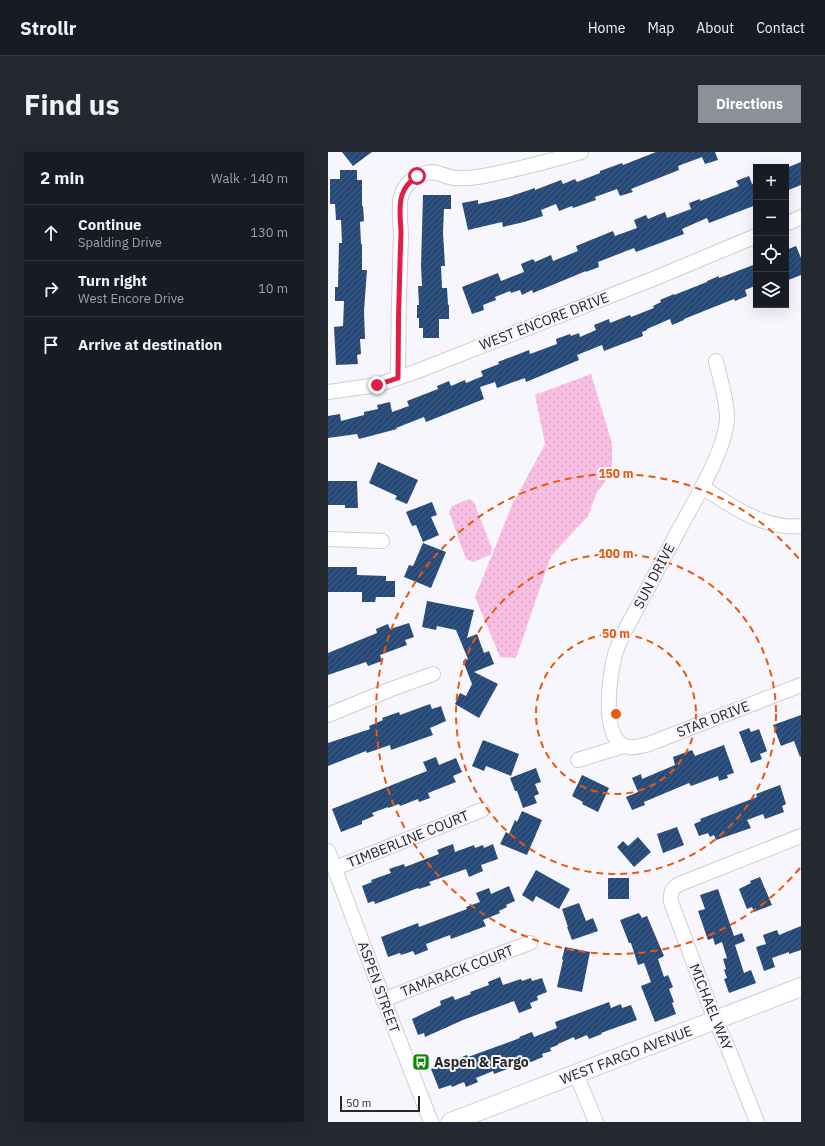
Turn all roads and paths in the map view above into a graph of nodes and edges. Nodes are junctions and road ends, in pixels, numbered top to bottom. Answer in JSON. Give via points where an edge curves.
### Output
{"nodes":[{"id":1,"x":581,"y":152,"type":"edge"},
{"id":2,"x":801,"y":217,"type":"edge"},
{"id":3,"x":789,"y":223,"type":"edge"},
{"id":4,"x":753,"y":237,"type":"edge"},
{"id":5,"x":716,"y":361,"type":"dead end"},
{"id":6,"x":398,"y":378,"type":"junction"},
{"id":7,"x":328,"y":392,"type":"edge"},
{"id":8,"x":702,"y":487,"type":"junction"},
{"id":9,"x":801,"y":526,"type":"edge"},
{"id":10,"x":328,"y":539,"type":"edge"},
{"id":11,"x":382,"y":541,"type":"dead end"},
{"id":12,"x":433,"y":674,"type":"dead end"},
{"id":13,"x":801,"y":685,"type":"edge"},
{"id":14,"x":328,"y":715,"type":"edge"},
{"id":15,"x":623,"y":746,"type":"junction"},
{"id":16,"x":578,"y":760,"type":"dead end"},
{"id":17,"x":482,"y":810,"type":"dead end"},
{"id":18,"x":801,"y":836,"type":"edge"},
{"id":19,"x":328,"y":851,"type":"edge"},
{"id":20,"x":335,"y":868,"type":"junction"},
{"id":21,"x":530,"y":943,"type":"dead end"},
{"id":22,"x":801,"y":987,"type":"edge"},
{"id":23,"x":383,"y":1000,"type":"junction"},
{"id":24,"x":715,"y":1020,"type":"junction"},
{"id":25,"x":576,"y":1074,"type":"junction"},
{"id":26,"x":431,"y":1122,"type":"edge"},
{"id":27,"x":451,"y":1122,"type":"edge"},
{"id":28,"x":596,"y":1122,"type":"edge"},
{"id":29,"x":757,"y":1122,"type":"edge"}],
"edges":[{"from":1,"to":6,"type":"street","via":[[486,176],[456,178],[441,173],[425,173],[408,183],[400,203]]},
{"from":2,"to":3,"type":"street"},
{"from":4,"to":6,"type":"street","name":"WEST ENCORE DRIVE"},
{"from":5,"to":8,"type":"street","name":"SUN DRIVE","via":[[727,418],[721,445]]},
{"from":6,"to":7,"type":"street","name":"WEST ENCORE DRIVE","via":[[366,387]]},
{"from":8,"to":9,"type":"street","via":[[734,507],[766,522]]},
{"from":8,"to":15,"type":"street","name":"SUN DRIVE","via":[[615,653],[608,698],[612,732]]},
{"from":10,"to":11,"type":"street"},
{"from":12,"to":14,"type":"street"},
{"from":13,"to":15,"type":"street","name":"STAR DRIVE","via":[[646,745],[633,748]]},
{"from":15,"to":16,"type":"street"},
{"from":17,"to":20,"type":"street","name":"TIMBERLINE COURT"},
{"from":18,"to":24,"type":"street","name":"MICHAEL WAY","via":[[682,883],[672,890],[671,902]]},
{"from":19,"to":20,"type":"street","name":"ASPEN STREET"},
{"from":20,"to":23,"type":"street","name":"ASPEN STREET"},
{"from":21,"to":23,"type":"street","name":"TAMARACK COURT"},
{"from":22,"to":24,"type":"main road","name":"WEST FARGO AVENUE"},
{"from":23,"to":26,"type":"street","name":"ASPEN STREET"},
{"from":24,"to":25,"type":"main road","name":"WEST FARGO AVENUE"},
{"from":24,"to":29,"type":"street","name":"MICHAEL WAY"},
{"from":25,"to":27,"type":"main road","name":"WEST FARGO AVENUE"},
{"from":25,"to":28,"type":"street"}]}
